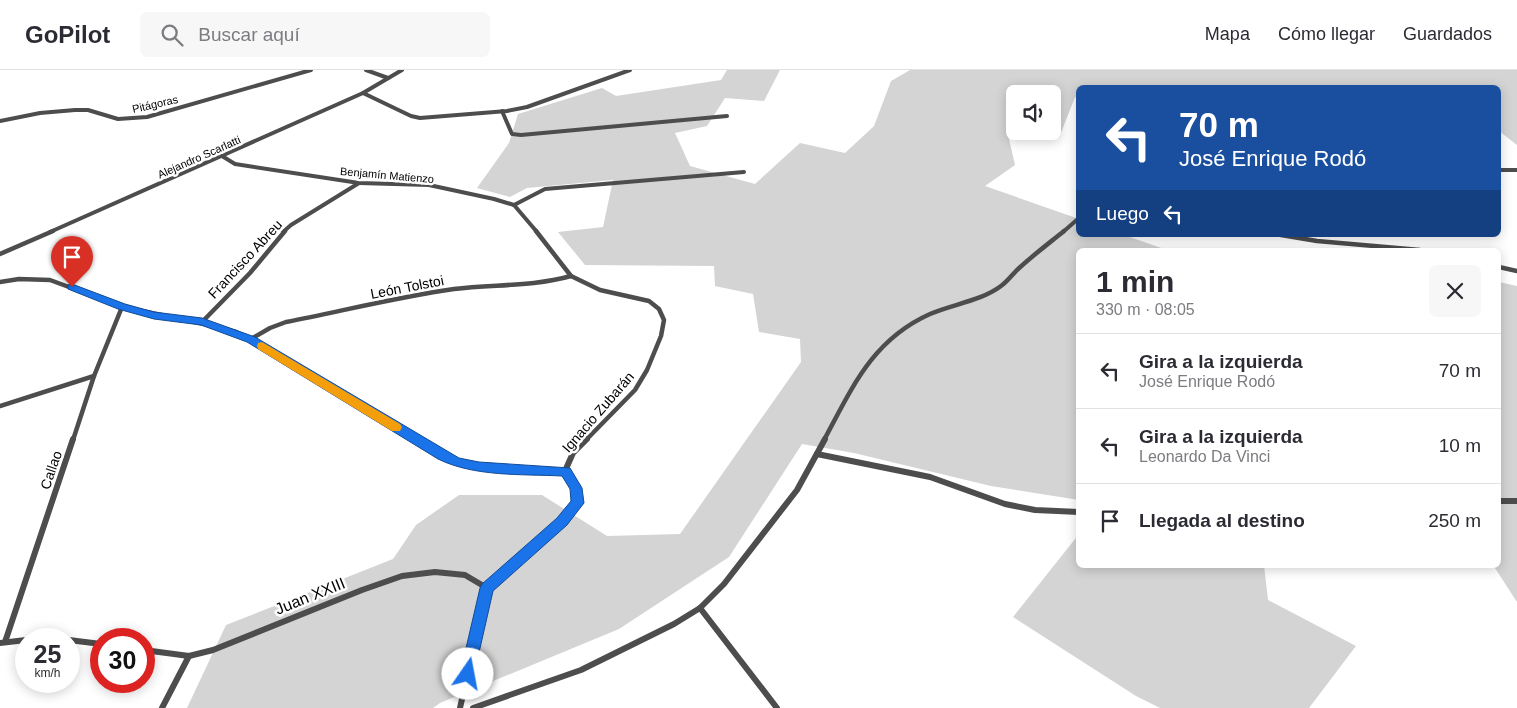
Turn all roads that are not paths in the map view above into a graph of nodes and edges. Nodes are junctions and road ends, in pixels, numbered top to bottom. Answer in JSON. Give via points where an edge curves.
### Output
{"nodes":[{"id":1,"x":311,"y":70,"type":"edge"},
{"id":2,"x":366,"y":70,"type":"edge"},
{"id":3,"x":402,"y":70,"type":"edge"},
{"id":4,"x":630,"y":70,"type":"edge"},
{"id":5,"x":388,"y":78,"type":"junction"},
{"id":6,"x":363,"y":93,"type":"junction"},
{"id":7,"x":502,"y":111,"type":"junction"},
{"id":8,"x":727,"y":116,"type":"dead end"},
{"id":9,"x":0,"y":120,"type":"edge"},
{"id":10,"x":222,"y":156,"type":"junction"},
{"id":11,"x":1501,"y":170,"type":"edge"},
{"id":12,"x":1517,"y":170,"type":"edge"},
{"id":13,"x":744,"y":172,"type":"dead end"},
{"id":14,"x":359,"y":183,"type":"junction"},
{"id":15,"x":494,"y":199,"type":"joint"},
{"id":16,"x":514,"y":206,"type":"junction"},
{"id":17,"x":1076,"y":221,"type":"edge"},
{"id":18,"x":1293,"y":237,"type":"edge"},
{"id":19,"x":1397,"y":248,"type":"edge"},
{"id":20,"x":0,"y":254,"type":"edge"},
{"id":21,"x":1501,"y":267,"type":"edge"},
{"id":22,"x":1517,"y":271,"type":"edge"},
{"id":23,"x":571,"y":276,"type":"junction"},
{"id":24,"x":0,"y":282,"type":"edge"},
{"id":25,"x":122,"y":307,"type":"junction"},
{"id":26,"x":202,"y":322,"type":"junction"},
{"id":27,"x":251,"y":339,"type":"junction"},
{"id":28,"x":94,"y":376,"type":"junction"},
{"id":29,"x":0,"y":406,"type":"edge"},
{"id":30,"x":817,"y":454,"type":"junction"},
{"id":31,"x":565,"y":471,"type":"junction"},
{"id":32,"x":1501,"y":501,"type":"edge"},
{"id":33,"x":1517,"y":501,"type":"edge"},
{"id":34,"x":1076,"y":512,"type":"edge"},
{"id":35,"x":486,"y":588,"type":"junction"},
{"id":36,"x":700,"y":608,"type":"junction"},
{"id":37,"x":15,"y":641,"type":"edge"},
{"id":38,"x":2,"y":643,"type":"edge"},
{"id":39,"x":155,"y":651,"type":"edge"},
{"id":40,"x":189,"y":656,"type":"junction"},
{"id":41,"x":162,"y":708,"type":"edge"},
{"id":42,"x":460,"y":708,"type":"edge"},
{"id":43,"x":472,"y":708,"type":"edge"},
{"id":44,"x":777,"y":708,"type":"edge"}],
"edges":[{"from":1,"to":9,"type":"street","name":"Pitágoras","via":[[148,117],[118,119],[88,110],[75,110]]},
{"from":2,"to":5,"type":"street"},
{"from":3,"to":5,"type":"street","name":"Alejandro Scarlatti"},
{"from":4,"to":7,"type":"street","via":[[527,107]]},
{"from":5,"to":6,"type":"street","name":"Alejandro Scarlatti"},
{"from":6,"to":7,"type":"street","via":[[420,118]]},
{"from":6,"to":10,"type":"street","name":"Alejandro Scarlatti"},
{"from":7,"to":8,"type":"street","via":[[508,117],[512,134]]},
{"from":10,"to":14,"type":"street","name":"Benjamín Matienzo","via":[[235,164]]},
{"from":10,"to":20,"type":"street","name":"Alejandro Scarlatti"},
{"from":11,"to":12,"type":"street"},
{"from":13,"to":16,"type":"street","via":[[555,188],[534,193]]},
{"from":14,"to":15,"type":"street","name":"Benjamín Matienzo","via":[[429,186]]},
{"from":14,"to":26,"type":"street","name":"Francisco Abreu","via":[[291,225]]},
{"from":15,"to":16,"type":"street","name":"Ignacio Zubarán"},
{"from":16,"to":23,"type":"street","name":"Ignacio Zubarán"},
{"from":17,"to":30,"type":"street","via":[[1002,286],[986,295],[928,315],[892,337],[862,370]]},
{"from":18,"to":19,"type":"street"},
{"from":21,"to":22,"type":"street"},
{"from":23,"to":27,"type":"street","name":"León Tolstoi","via":[[534,285],[456,289],[296,320],[270,328]]},
{"from":23,"to":31,"type":"street","name":"Ignacio Zubarán","via":[[600,290],[649,302],[659,309],[664,320],[647,370],[635,390],[574,453]]},
{"from":24,"to":25,"type":"street","via":[[16,278],[47,279]]},
{"from":25,"to":26,"type":"street"},
{"from":25,"to":28,"type":"street","name":"Callao"},
{"from":26,"to":27,"type":"street"},
{"from":27,"to":31,"type":"street","via":[[457,463]]},
{"from":28,"to":29,"type":"street"},
{"from":28,"to":38,"type":"street","name":"Callao"},
{"from":30,"to":34,"type":"street","via":[[930,477],[1005,504],[1035,510]]},
{"from":30,"to":36,"type":"street","via":[[798,490],[724,584]]},
{"from":31,"to":35,"type":"street","via":[[576,488],[577,503],[562,522]]},
{"from":32,"to":33,"type":"street"},
{"from":35,"to":40,"type":"street","name":"Juan XXIII","via":[[465,575],[435,572],[402,576]]},
{"from":35,"to":42,"type":"street"},
{"from":36,"to":43,"type":"street","via":[[581,670]]},
{"from":36,"to":44,"type":"street"},
{"from":37,"to":38,"type":"street"},
{"from":39,"to":40,"type":"street","name":"Juan XXIII"},
{"from":40,"to":41,"type":"street"}]}
